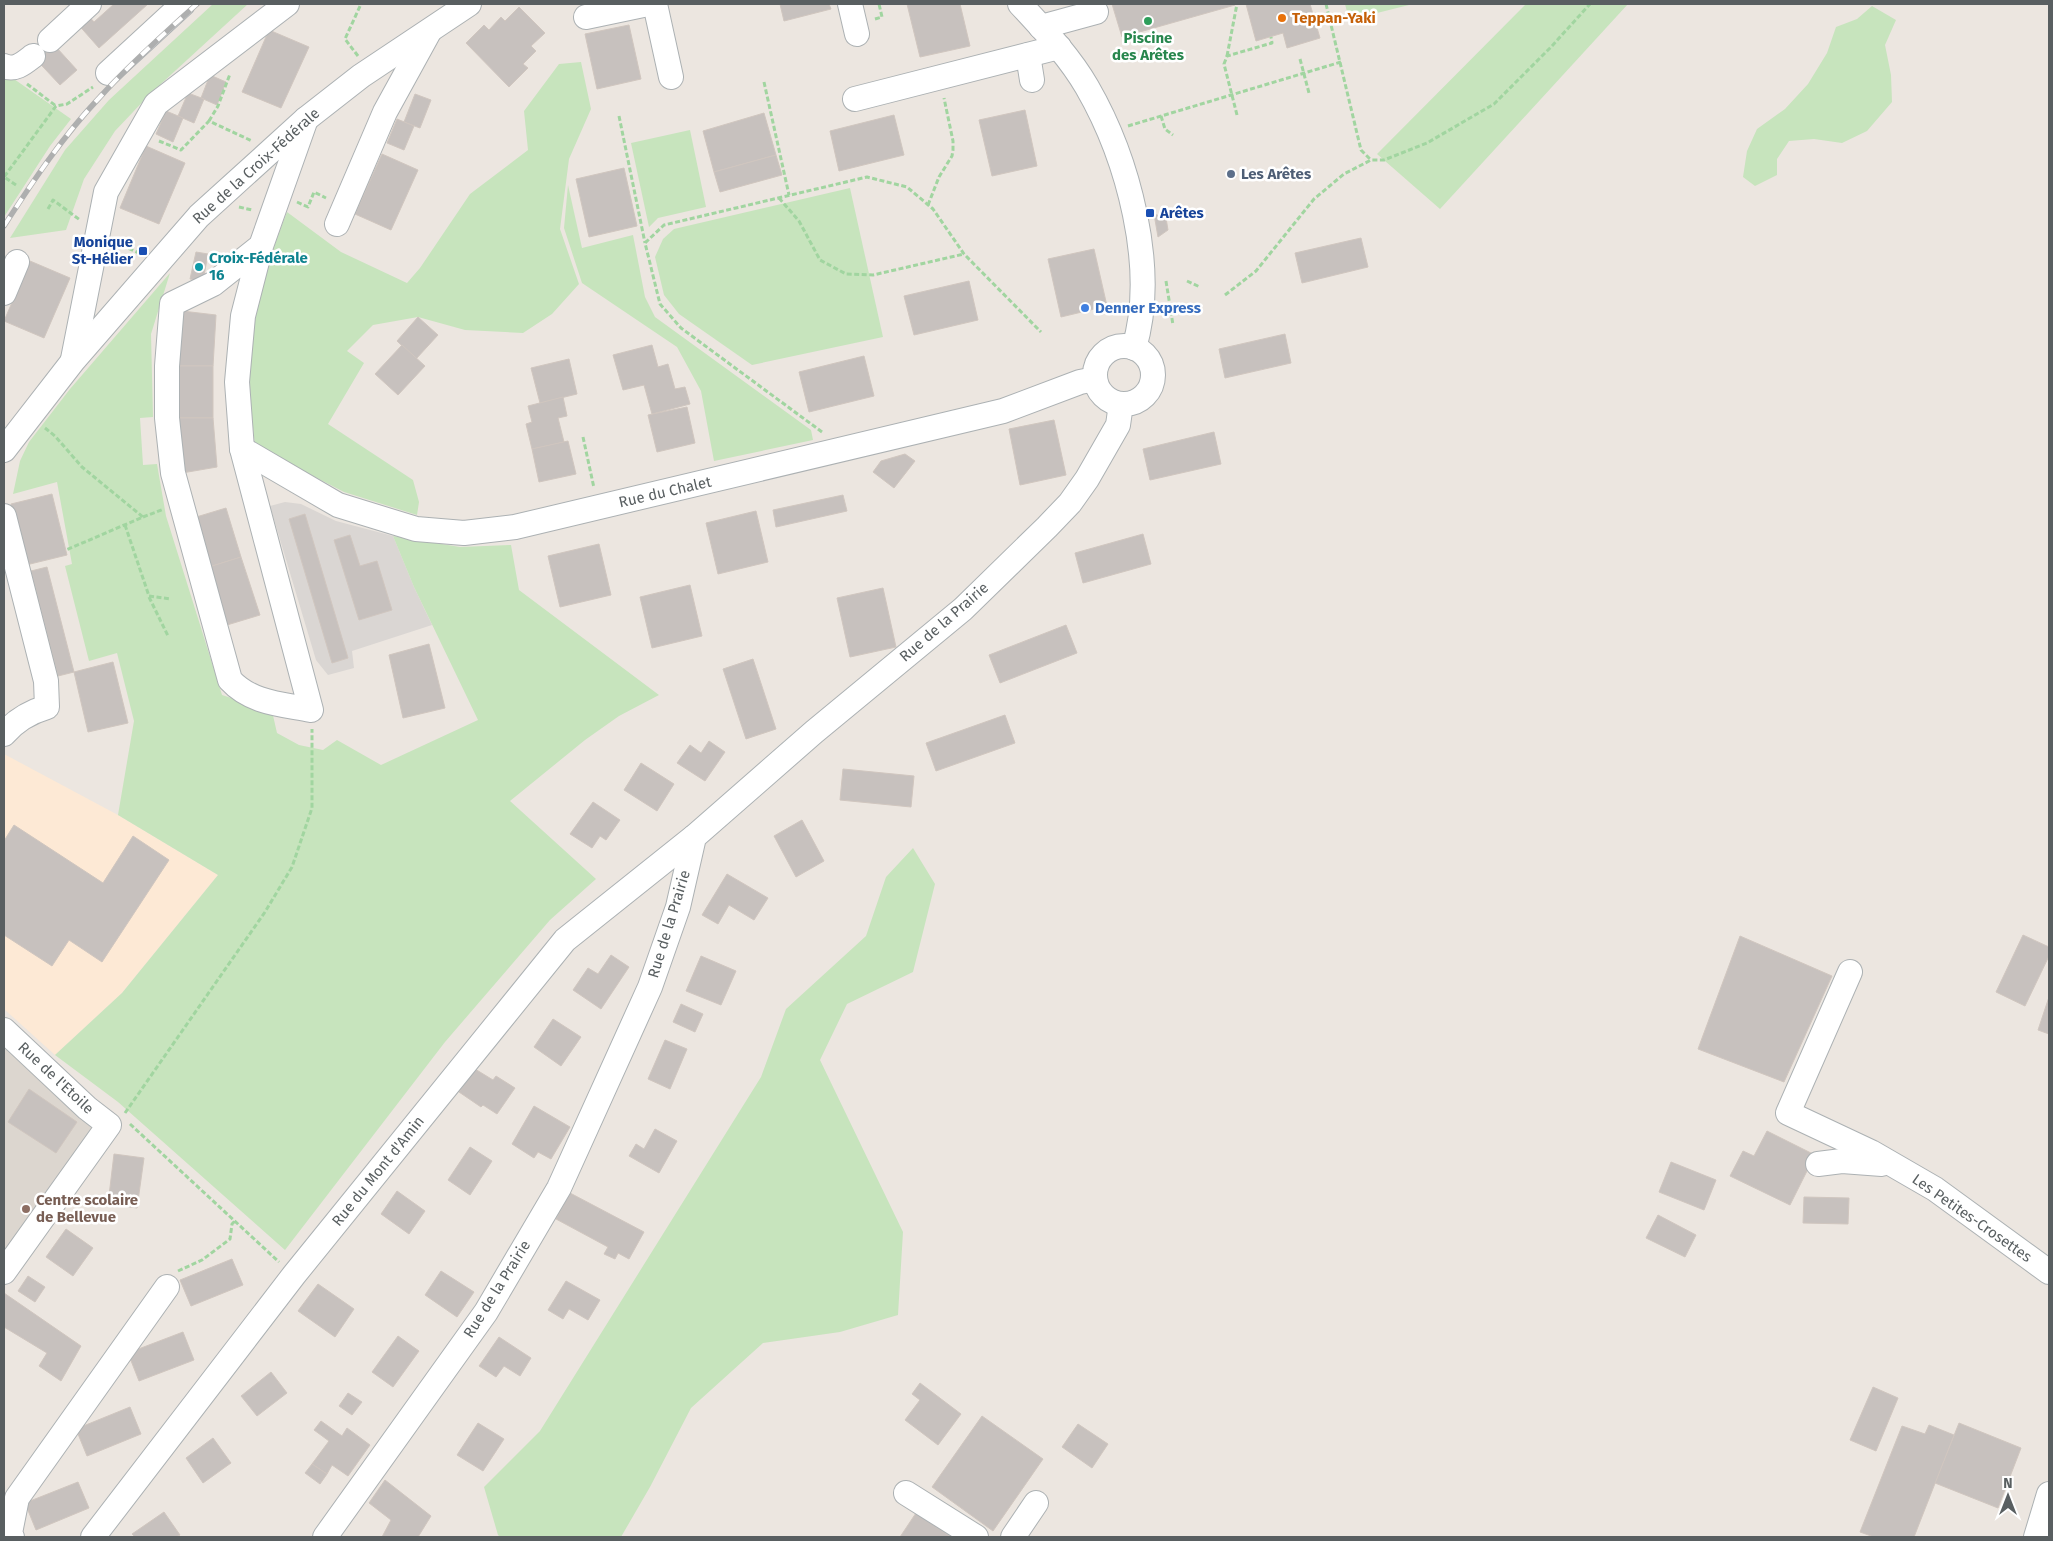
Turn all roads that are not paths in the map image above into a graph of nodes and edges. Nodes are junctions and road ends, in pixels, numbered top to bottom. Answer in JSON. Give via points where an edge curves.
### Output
{"nodes":[{"id":1,"x":89,"y":4,"type":"edge"},
{"id":2,"x":183,"y":4,"type":"edge"},
{"id":3,"x":287,"y":4,"type":"edge"},
{"id":4,"x":469,"y":4,"type":"edge"},
{"id":5,"x":648,"y":4,"type":"edge"},
{"id":6,"x":655,"y":4,"type":"edge"},
{"id":7,"x":850,"y":4,"type":"edge"},
{"id":8,"x":1020,"y":4,"type":"edge"},
{"id":9,"x":1096,"y":12,"type":"dead end"},
{"id":10,"x":586,"y":17,"type":"dead end"},
{"id":11,"x":1041,"y":27,"type":"junction"},
{"id":12,"x":430,"y":29,"type":"junction"},
{"id":13,"x":857,"y":34,"type":"dead end"},
{"id":14,"x":50,"y":40,"type":"dead end"},
{"id":15,"x":1059,"y":47,"type":"junction"},
{"id":16,"x":1028,"y":55,"type":"junction"},
{"id":17,"x":33,"y":56,"type":"dead end"},
{"id":18,"x":4,"y":66,"type":"edge"},
{"id":19,"x":108,"y":73,"type":"road end"},
{"id":20,"x":671,"y":78,"type":"dead end"},
{"id":21,"x":1032,"y":80,"type":"dead end"},
{"id":22,"x":854,"y":99,"type":"dead end"},
{"id":23,"x":306,"y":119,"type":"junction"},
{"id":24,"x":337,"y":224,"type":"dead end"},
{"id":25,"x":261,"y":246,"type":"junction"},
{"id":26,"x":17,"y":262,"type":"dead end"},
{"id":27,"x":4,"y":293,"type":"edge"},
{"id":28,"x":1134,"y":348,"type":"junction"},
{"id":29,"x":72,"y":361,"type":"junction"},
{"id":30,"x":1095,"y":379,"type":"junction"},
{"id":31,"x":1121,"y":404,"type":"junction"},
{"id":32,"x":6,"y":436,"type":"edge"},
{"id":33,"x":242,"y":449,"type":"junction"},
{"id":34,"x":4,"y":516,"type":"edge"},
{"id":35,"x":4,"y":734,"type":"edge"},
{"id":36,"x":694,"y":837,"type":"junction"},
{"id":37,"x":1850,"y":972,"type":"dead end"},
{"id":38,"x":4,"y":1030,"type":"edge"},
{"id":39,"x":1818,"y":1164,"type":"dead end"},
{"id":40,"x":1894,"y":1166,"type":"junction"},
{"id":41,"x":4,"y":1272,"type":"edge"},
{"id":42,"x":2049,"y":1272,"type":"edge"},
{"id":43,"x":167,"y":1287,"type":"road end"},
{"id":44,"x":906,"y":1493,"type":"dead end"},
{"id":45,"x":2049,"y":1494,"type":"edge"},
{"id":46,"x":1036,"y":1503,"type":"dead end"},
{"id":47,"x":12,"y":1537,"type":"edge"},
{"id":48,"x":94,"y":1537,"type":"edge"},
{"id":49,"x":325,"y":1537,"type":"edge"},
{"id":50,"x":976,"y":1537,"type":"edge"},
{"id":51,"x":1014,"y":1537,"type":"edge"},
{"id":52,"x":2036,"y":1537,"type":"edge"}],
"edges":[{"from":1,"to":14,"type":"street"},
{"from":2,"to":19,"type":"street"},
{"from":3,"to":29,"type":"street","name":"Rue de la Croix-Fédérale","via":[[156,104],[106,192]]},
{"from":4,"to":12,"type":"street","name":"Rue de la Croix-Fédérale"},
{"from":5,"to":10,"type":"street"},
{"from":6,"to":20,"type":"street"},
{"from":7,"to":13,"type":"street"},
{"from":8,"to":11,"type":"street"},
{"from":9,"to":11,"type":"street"},
{"from":11,"to":15,"type":"street"},
{"from":12,"to":23,"type":"street","name":"Rue de la Croix-Fédérale"},
{"from":12,"to":24,"type":"street","via":[[385,112]]},
{"from":15,"to":16,"type":"street"},
{"from":15,"to":28,"type":"street","via":[[1086,86],[1109,131],[1131,197],[1142,268],[1139,326]]},
{"from":16,"to":21,"type":"street"},
{"from":16,"to":22,"type":"street"},
{"from":17,"to":18,"type":"street","via":[[13,68]]},
{"from":23,"to":25,"type":"street"},
{"from":23,"to":29,"type":"street","name":"Rue de la Croix-Fédérale","via":[[198,216]]},
{"from":25,"to":33,"type":"street","via":[[243,316],[238,382]]},
{"from":25,"to":33,"type":"street","via":[[213,284],[172,304],[167,401],[173,473],[230,680],[259,700],[311,710]]},
{"from":26,"to":27,"type":"street"},
{"from":28,"to":30,"type":"street","via":[[1115,348],[1106,353],[1096,369]]},
{"from":28,"to":31,"type":"street","via":[[1151,366],[1152,384],[1143,397]]},
{"from":29,"to":32,"type":"street","name":"Rue de la Croix-Fédérale"},
{"from":30,"to":31,"type":"street","via":[[1104,396]]},
{"from":30,"to":33,"type":"street","name":"Rue du Chalet","via":[[1002,411],[515,527],[464,533],[416,529],[338,505]]},
{"from":31,"to":36,"type":"street","name":"Rue de la Prairie","via":[[1118,425],[1087,479],[1047,527],[963,609],[814,732]]},
{"from":34,"to":35,"type":"street","via":[[46,682],[48,707],[32,711]]},
{"from":36,"to":48,"type":"street","name":"Rue du Mont d'Amin","via":[[565,940],[294,1275]]},
{"from":36,"to":49,"type":"street","name":"Rue de la Prairie","via":[[678,907],[650,987],[559,1188],[486,1312]]},
{"from":37,"to":40,"type":"street","name":"Les Petites-Crosettes","via":[[1788,1113]]},
{"from":38,"to":41,"type":"street","name":"Rue de l'Etoile","via":[[109,1125]]},
{"from":39,"to":40,"type":"street","name":"Les Petites-Crosettes","via":[[1842,1161]]},
{"from":40,"to":42,"type":"street","name":"Les Petites-Crosettes","via":[[1935,1190]]},
{"from":43,"to":47,"type":"street","via":[[17,1498]]},
{"from":44,"to":50,"type":"street"},
{"from":45,"to":52,"type":"street"},
{"from":46,"to":51,"type":"street"}]}
